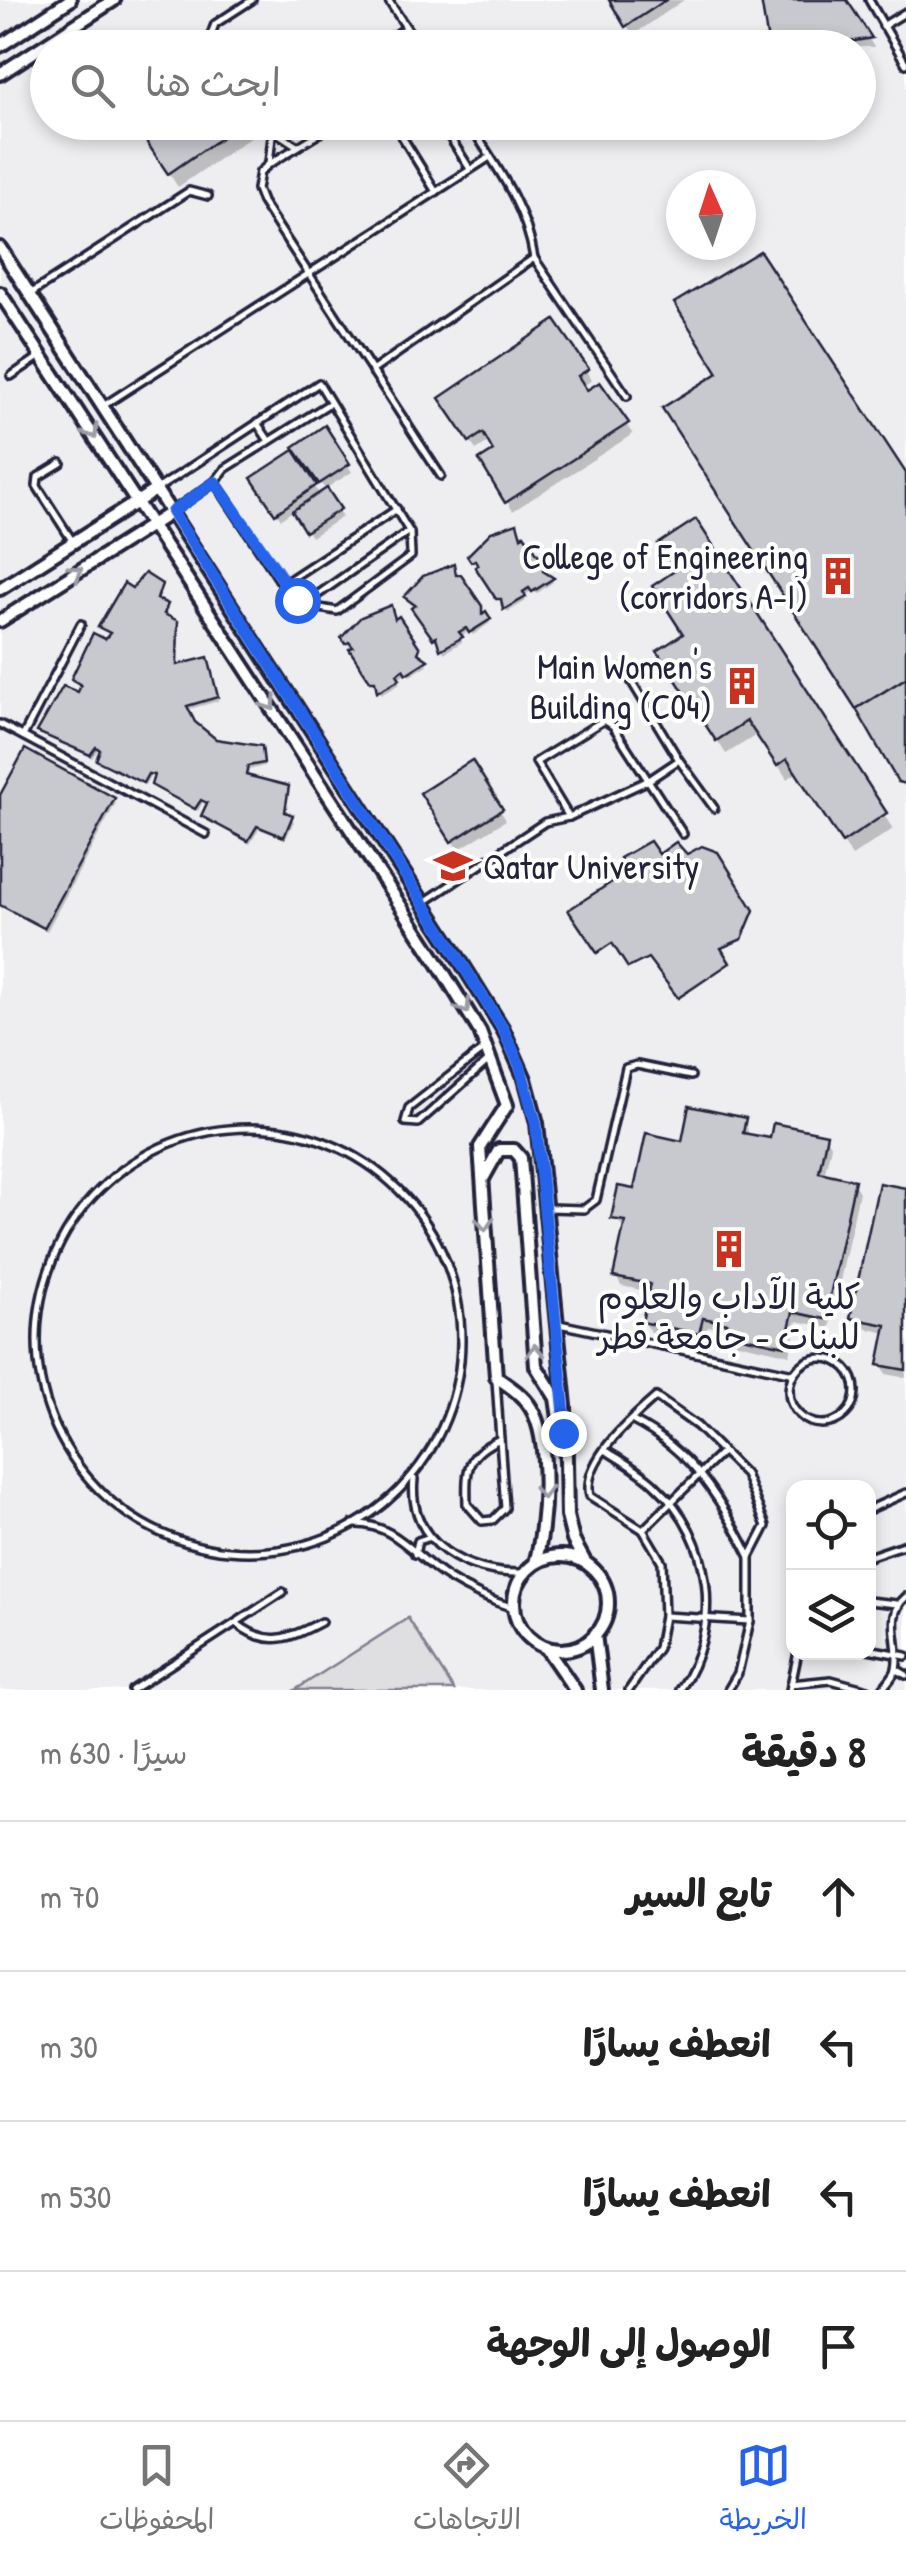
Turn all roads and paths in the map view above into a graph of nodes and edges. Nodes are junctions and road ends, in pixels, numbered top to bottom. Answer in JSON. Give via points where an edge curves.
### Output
{"nodes":[{"id":1,"x":70,"y":0,"type":"edge"},
{"id":2,"x":114,"y":0,"type":"edge"},
{"id":3,"x":252,"y":0,"type":"edge"},
{"id":4,"x":388,"y":0,"type":"edge"},
{"id":5,"x":869,"y":0,"type":"edge"},
{"id":6,"x":906,"y":12,"type":"edge"},
{"id":7,"x":882,"y":26,"type":"junction"},
{"id":8,"x":406,"y":28,"type":"joint"},
{"id":9,"x":68,"y":30,"type":"edge"},
{"id":10,"x":213,"y":30,"type":"edge"},
{"id":11,"x":403,"y":30,"type":"edge"},
{"id":12,"x":0,"y":46,"type":"edge"},
{"id":13,"x":30,"y":55,"type":"edge"},
{"id":14,"x":906,"y":62,"type":"edge"},
{"id":15,"x":0,"y":74,"type":"edge"},
{"id":16,"x":269,"y":140,"type":"edge"},
{"id":17,"x":282,"y":140,"type":"edge"},
{"id":18,"x":311,"y":140,"type":"edge"},
{"id":19,"x":404,"y":140,"type":"edge"},
{"id":20,"x":451,"y":140,"type":"edge"},
{"id":21,"x":479,"y":140,"type":"edge"},
{"id":22,"x":300,"y":147,"type":"junction"},
{"id":23,"x":490,"y":157,"type":"junction"},
{"id":24,"x":268,"y":165,"type":"junction"},
{"id":25,"x":470,"y":169,"type":"junction"},
{"id":26,"x":436,"y":192,"type":"junction"},
{"id":27,"x":208,"y":196,"type":"dead end"},
{"id":28,"x":0,"y":248,"type":"edge"},
{"id":29,"x":534,"y":258,"type":"junction"},
{"id":30,"x":308,"y":276,"type":"junction"},
{"id":31,"x":0,"y":292,"type":"edge"},
{"id":32,"x":30,"y":294,"type":"junction"},
{"id":33,"x":42,"y":356,"type":"junction"},
{"id":34,"x":77,"y":366,"type":"junction"},
{"id":35,"x":372,"y":370,"type":"junction"},
{"id":36,"x":12,"y":376,"type":"dead end"},
{"id":37,"x":57,"y":379,"type":"junction"},
{"id":38,"x":627,"y":396,"type":"dead end"},
{"id":39,"x":331,"y":403,"type":"junction"},
{"id":40,"x":103,"y":406,"type":"junction"},
{"id":41,"x":257,"y":423,"type":"junction"},
{"id":42,"x":269,"y":440,"type":"junction"},
{"id":43,"x":137,"y":458,"type":"junction"},
{"id":44,"x":61,"y":463,"type":"dead end"},
{"id":45,"x":117,"y":470,"type":"junction"},
{"id":46,"x":441,"y":476,"type":"dead end"},
{"id":47,"x":215,"y":482,"type":"junction"},
{"id":48,"x":157,"y":488,"type":"junction"},
{"id":49,"x":137,"y":501,"type":"junction"},
{"id":50,"x":398,"y":508,"type":"junction"},
{"id":51,"x":172,"y":512,"type":"junction"},
{"id":52,"x":152,"y":523,"type":"junction"},
{"id":53,"x":410,"y":531,"type":"junction"},
{"id":54,"x":73,"y":542,"type":"junction"},
{"id":55,"x":283,"y":584,"type":"junction"},
{"id":56,"x":0,"y":589,"type":"edge"},
{"id":57,"x":304,"y":604,"type":"junction"},
{"id":58,"x":0,"y":621,"type":"edge"},
{"id":59,"x":81,"y":624,"type":"dead end"},
{"id":60,"x":624,"y":668,"type":"dead end"},
{"id":61,"x":0,"y":724,"type":"edge"},
{"id":62,"x":22,"y":736,"type":"junction"},
{"id":63,"x":679,"y":760,"type":"junction"},
{"id":64,"x":649,"y":780,"type":"junction"},
{"id":65,"x":714,"y":808,"type":"dead end"},
{"id":66,"x":570,"y":817,"type":"junction"},
{"id":67,"x":206,"y":834,"type":"dead end"},
{"id":68,"x":683,"y":834,"type":"dead end"},
{"id":69,"x":422,"y":903,"type":"junction"},
{"id":70,"x":451,"y":946,"type":"junction"},
{"id":71,"x":434,"y":956,"type":"junction"},
{"id":72,"x":489,"y":1052,"type":"junction"},
{"id":73,"x":692,"y":1076,"type":"dead end"},
{"id":74,"x":482,"y":1182,"type":"junction"},
{"id":75,"x":545,"y":1208,"type":"junction"},
{"id":76,"x":559,"y":1324,"type":"junction"},
{"id":77,"x":794,"y":1374,"type":"junction"},
{"id":78,"x":496,"y":1377,"type":"junction"},
{"id":79,"x":633,"y":1420,"type":"junction"},
{"id":80,"x":500,"y":1439,"type":"junction"},
{"id":81,"x":567,"y":1440,"type":"junction"},
{"id":82,"x":606,"y":1450,"type":"junction"},
{"id":83,"x":722,"y":1452,"type":"junction"},
{"id":84,"x":702,"y":1474,"type":"junction"},
{"id":85,"x":415,"y":1475,"type":"junction"},
{"id":86,"x":906,"y":1493,"type":"edge"},
{"id":87,"x":670,"y":1502,"type":"junction"},
{"id":88,"x":876,"y":1506,"type":"edge"},
{"id":89,"x":350,"y":1525,"type":"junction"},
{"id":90,"x":644,"y":1530,"type":"junction"},
{"id":91,"x":430,"y":1537,"type":"junction"},
{"id":92,"x":906,"y":1544,"type":"edge"},
{"id":93,"x":415,"y":1554,"type":"junction"},
{"id":94,"x":876,"y":1554,"type":"edge"},
{"id":95,"x":750,"y":1557,"type":"junction"},
{"id":96,"x":586,"y":1562,"type":"junction"},
{"id":97,"x":535,"y":1564,"type":"junction"},
{"id":98,"x":524,"y":1574,"type":"junction"},
{"id":99,"x":283,"y":1592,"type":"dead end"},
{"id":100,"x":906,"y":1596,"type":"edge"},
{"id":101,"x":876,"y":1601,"type":"edge"},
{"id":102,"x":897,"y":1604,"type":"junction"},
{"id":103,"x":514,"y":1608,"type":"junction"},
{"id":104,"x":664,"y":1616,"type":"junction"},
{"id":105,"x":706,"y":1617,"type":"junction"},
{"id":106,"x":750,"y":1621,"type":"junction"},
{"id":107,"x":321,"y":1622,"type":"dead end"},
{"id":108,"x":236,"y":1623,"type":"junction"},
{"id":109,"x":595,"y":1634,"type":"junction"},
{"id":110,"x":545,"y":1647,"type":"junction"},
{"id":111,"x":876,"y":1650,"type":"edge"},
{"id":112,"x":894,"y":1652,"type":"junction"},
{"id":113,"x":906,"y":1656,"type":"edge"},
{"id":114,"x":796,"y":1660,"type":"edge"},
{"id":115,"x":896,"y":1669,"type":"junction"},
{"id":116,"x":906,"y":1675,"type":"edge"},
{"id":117,"x":791,"y":1687,"type":"edge"},
{"id":118,"x":132,"y":1690,"type":"edge"},
{"id":119,"x":575,"y":1690,"type":"edge"},
{"id":120,"x":602,"y":1690,"type":"edge"},
{"id":121,"x":628,"y":1690,"type":"edge"},
{"id":122,"x":680,"y":1690,"type":"edge"},
{"id":123,"x":728,"y":1690,"type":"edge"},
{"id":124,"x":868,"y":1690,"type":"edge"},
{"id":125,"x":882,"y":1690,"type":"edge"}],
"edges":[{"from":1,"to":12,"type":"street"},
{"from":2,"to":9,"type":"street"},
{"from":3,"to":10,"type":"lane"},
{"from":4,"to":8,"type":"lane"},
{"from":5,"to":7,"type":"lane"},
{"from":6,"to":7,"type":"lane"},
{"from":7,"to":14,"type":"lane"},
{"from":8,"to":11,"type":"lane"},
{"from":13,"to":15,"type":"street"},
{"from":16,"to":24,"type":"lane"},
{"from":17,"to":22,"type":"lane"},
{"from":18,"to":22,"type":"lane"},
{"from":19,"to":26,"type":"lane"},
{"from":20,"to":25,"type":"lane"},
{"from":21,"to":23,"type":"lane"},
{"from":22,"to":24,"type":"lane"},
{"from":23,"to":25,"type":"lane"},
{"from":23,"to":29,"type":"lane","via":[[526,220]]},
{"from":24,"to":30,"type":"lane","via":[[257,189]]},
{"from":25,"to":26,"type":"lane"},
{"from":26,"to":30,"type":"lane"},
{"from":27,"to":32,"type":"lane","via":[[190,191]]},
{"from":28,"to":32,"type":"street"},
{"from":29,"to":35,"type":"lane"},
{"from":29,"to":38,"type":"lane"},
{"from":30,"to":35,"type":"lane"},
{"from":30,"to":40,"type":"lane"},
{"from":31,"to":33,"type":"street"},
{"from":32,"to":34,"type":"street"},
{"from":33,"to":36,"type":"lane"},
{"from":33,"to":37,"type":"street"},
{"from":34,"to":37,"type":"street"},
{"from":34,"to":40,"type":"street"},
{"from":35,"to":46,"type":"lane"},
{"from":37,"to":45,"type":"street","one_way":true},
{"from":39,"to":41,"type":"lane","via":[[319,383]]},
{"from":39,"to":42,"type":"lane"},
{"from":39,"to":50,"type":"lane"},
{"from":40,"to":43,"type":"street"},
{"from":41,"to":42,"type":"lane"},
{"from":41,"to":48,"type":"lane"},
{"from":42,"to":47,"type":"lane"},
{"from":43,"to":45,"type":"street"},
{"from":43,"to":48,"type":"street"},
{"from":44,"to":54,"type":"lane","via":[[36,486]]},
{"from":45,"to":49,"type":"street"},
{"from":47,"to":51,"type":"lane"},
{"from":47,"to":55,"type":"lane"},
{"from":48,"to":49,"type":"street"},
{"from":48,"to":51,"type":"street"},
{"from":49,"to":52,"type":"street"},
{"from":49,"to":54,"type":"street"},
{"from":50,"to":53,"type":"lane"},
{"from":50,"to":55,"type":"lane"},
{"from":51,"to":52,"type":"street"},
{"from":51,"to":69,"type":"street"},
{"from":58,"to":52,"type":"street","one_way":true},
{"from":52,"to":71,"type":"street","one_way":true},
{"from":53,"to":57,"type":"lane"},
{"from":53,"to":57,"type":"lane","via":[[410,556],[337,612]]},
{"from":54,"to":56,"type":"street"},
{"from":55,"to":57,"type":"lane"},
{"from":59,"to":62,"type":"lane"},
{"from":60,"to":63,"type":"lane"},
{"from":61,"to":62,"type":"lane"},
{"from":62,"to":67,"type":"lane"},
{"from":63,"to":64,"type":"lane"},
{"from":63,"to":65,"type":"lane"},
{"from":64,"to":66,"type":"lane"},
{"from":64,"to":66,"type":"lane","via":[[604,720],[536,762]]},
{"from":64,"to":68,"type":"lane"},
{"from":66,"to":69,"type":"lane","via":[[545,822]]},
{"from":69,"to":70,"type":"street"},
{"from":70,"to":71,"type":"street"},
{"from":70,"to":75,"type":"street","via":[[525,1078]]},
{"from":71,"to":72,"type":"street","one_way":true},
{"from":72,"to":72,"type":"lane","via":[[410,1108],[405,1122],[418,1123]]},
{"from":72,"to":74,"type":"street","via":[[507,1105],[480,1147]]},
{"from":73,"to":75,"type":"lane","via":[[637,1064],[626,1068],[596,1200],[584,1209]]},
{"from":74,"to":78,"type":"street","one_way":true},
{"from":81,"to":74,"type":"street","one_way":true,"via":[[556,1398],[536,1366],[518,1154],[504,1148],[494,1153]]},
{"from":75,"to":76,"type":"street"},
{"from":76,"to":77,"type":"lane"},
{"from":76,"to":81,"type":"street"},
{"from":77,"to":77,"type":"lane","via":[[789,1397],[801,1417],[831,1423],[850,1409],[852,1378],[836,1362],[812,1360]]},
{"from":78,"to":80,"type":"lane"},
{"from":78,"to":97,"type":"street","one_way":true,"via":[[526,1401],[539,1426],[544,1512]]},
{"from":79,"to":82,"type":"lane"},
{"from":79,"to":83,"type":"lane","via":[[656,1397]]},
{"from":79,"to":84,"type":"lane"},
{"from":80,"to":80,"type":"lane","via":[[505,1508],[494,1520],[482,1521],[467,1504],[466,1467],[475,1452]]},
{"from":81,"to":96,"type":"street","via":[[568,1516]]},
{"from":82,"to":87,"type":"lane"},
{"from":82,"to":90,"type":"lane","via":[[590,1470],[590,1496]]},
{"from":83,"to":84,"type":"lane"},
{"from":83,"to":95,"type":"lane","via":[[745,1474],[766,1526]]},
{"from":84,"to":87,"type":"lane"},
{"from":84,"to":95,"type":"lane"},
{"from":85,"to":89,"type":"lane","via":[[396,1496]]},
{"from":85,"to":89,"type":"lane","via":[[451,1406],[462,1337],[446,1259],[402,1192],[336,1147],[258,1128],[198,1134],[124,1168],[68,1229],[41,1296],[38,1368],[64,1446],[119,1508],[193,1544],[276,1550]]},
{"from":85,"to":91,"type":"lane","via":[[414,1504]]},
{"from":86,"to":88,"type":"lane"},
{"from":87,"to":90,"type":"lane"},
{"from":87,"to":105,"type":"lane","via":[[706,1570]]},
{"from":89,"to":93,"type":"lane","via":[[382,1528]]},
{"from":90,"to":104,"type":"lane","via":[[662,1562]]},
{"from":91,"to":93,"type":"lane","via":[[418,1541]]},
{"from":91,"to":98,"type":"lane","via":[[473,1568]]},
{"from":92,"to":94,"type":"lane"},
{"from":93,"to":103,"type":"lane","via":[[462,1586]]},
{"from":95,"to":106,"type":"lane"},
{"from":96,"to":97,"type":"street","via":[[564,1556]]},
{"from":96,"to":109,"type":"street","via":[[607,1592],[606,1615]]},
{"from":97,"to":98,"type":"street"},
{"from":98,"to":103,"type":"street"},
{"from":99,"to":108,"type":"lane"},
{"from":100,"to":102,"type":"lane"},
{"from":101,"to":102,"type":"lane"},
{"from":102,"to":112,"type":"lane"},
{"from":103,"to":110,"type":"street","via":[[522,1629]]},
{"from":104,"to":105,"type":"lane"},
{"from":104,"to":121,"type":"lane","via":[[658,1648]]},
{"from":105,"to":106,"type":"lane"},
{"from":105,"to":122,"type":"lane","via":[[701,1654]]},
{"from":106,"to":123,"type":"lane"},
{"from":107,"to":108,"type":"lane","via":[[272,1640]]},
{"from":108,"to":118,"type":"lane"},
{"from":109,"to":110,"type":"street","via":[[568,1649]]},
{"from":109,"to":120,"type":"street"},
{"from":110,"to":119,"type":"street"},
{"from":111,"to":112,"type":"lane"},
{"from":112,"to":113,"type":"lane"},
{"from":112,"to":115,"type":"lane"},
{"from":114,"to":117,"type":"lane"},
{"from":115,"to":116,"type":"lane"},
{"from":115,"to":125,"type":"lane"},
{"from":117,"to":124,"type":"lane","via":[[831,1680]]}]}
